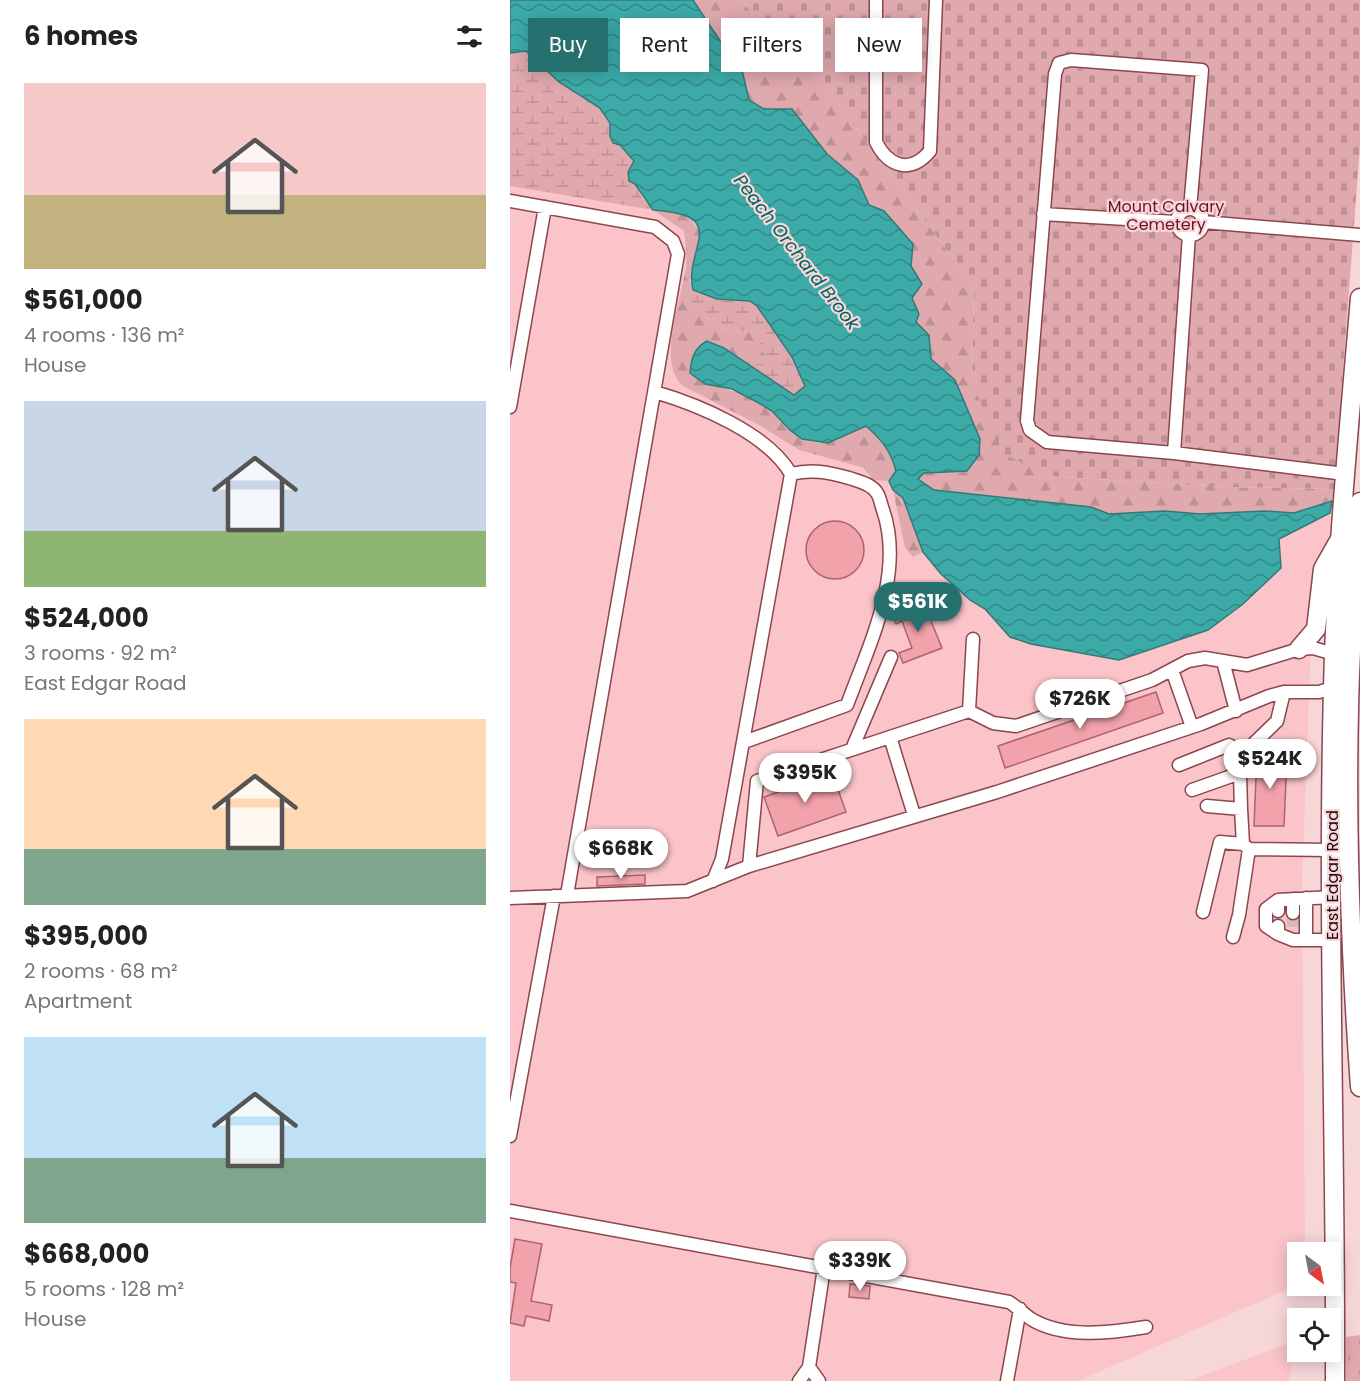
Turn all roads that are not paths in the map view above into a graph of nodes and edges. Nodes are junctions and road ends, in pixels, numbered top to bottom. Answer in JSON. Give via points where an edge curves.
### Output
{"nodes":[{"id":1,"x":876,"y":0,"type":"edge"},
{"id":2,"x":936,"y":0,"type":"edge"},
{"id":3,"x":510,"y":201,"type":"edge"},
{"id":4,"x":545,"y":207,"type":"junction"},
{"id":5,"x":1190,"y":209,"type":"junction"},
{"id":6,"x":1043,"y":214,"type":"junction"},
{"id":7,"x":1176,"y":222,"type":"junction"},
{"id":8,"x":1203,"y":222,"type":"junction"},
{"id":9,"x":1189,"y":235,"type":"junction"},
{"id":10,"x":1360,"y":235,"type":"edge"},
{"id":11,"x":1360,"y":298,"type":"edge"},
{"id":12,"x":655,"y":392,"type":"junction"},
{"id":13,"x":510,"y":407,"type":"edge"},
{"id":14,"x":1174,"y":453,"type":"junction"},
{"id":15,"x":791,"y":474,"type":"junction"},
{"id":16,"x":1345,"y":474,"type":"junction"},
{"id":17,"x":1360,"y":502,"type":"edge"},
{"id":18,"x":1342,"y":534,"type":"junction"},
{"id":19,"x":974,"y":639,"type":"dead end"},
{"id":20,"x":1299,"y":649,"type":"junction"},
{"id":21,"x":891,"y":657,"type":"dead end"},
{"id":22,"x":1348,"y":660,"type":"edge"},
{"id":23,"x":1223,"y":661,"type":"junction"},
{"id":24,"x":1172,"y":670,"type":"junction"},
{"id":25,"x":1341,"y":685,"type":"junction"},
{"id":26,"x":1284,"y":692,"type":"junction"},
{"id":27,"x":969,"y":711,"type":"junction"},
{"id":28,"x":1236,"y":711,"type":"junction"},
{"id":29,"x":1192,"y":727,"type":"junction"},
{"id":30,"x":891,"y":737,"type":"junction"},
{"id":31,"x":744,"y":742,"type":"junction"},
{"id":32,"x":852,"y":749,"type":"junction"},
{"id":33,"x":1244,"y":753,"type":"junction"},
{"id":34,"x":1179,"y":765,"type":"dead end"},
{"id":35,"x":1240,"y":773,"type":"junction"},
{"id":36,"x":1192,"y":790,"type":"dead end"},
{"id":37,"x":1207,"y":806,"type":"dead end"},
{"id":38,"x":1241,"y":809,"type":"junction"},
{"id":39,"x":914,"y":815,"type":"junction"},
{"id":40,"x":1246,"y":847,"type":"junction"},
{"id":41,"x":1331,"y":850,"type":"junction"},
{"id":42,"x":749,"y":866,"type":"junction"},
{"id":43,"x":713,"y":881,"type":"junction"},
{"id":44,"x":567,"y":895,"type":"junction"},
{"id":45,"x":554,"y":896,"type":"junction"},
{"id":46,"x":1332,"y":897,"type":"junction"},
{"id":47,"x":510,"y":898,"type":"edge"},
{"id":48,"x":1306,"y":898,"type":"junction"},
{"id":49,"x":1293,"y":899,"type":"junction"},
{"id":50,"x":1203,"y":912,"type":"dead end"},
{"id":51,"x":1293,"y":913,"type":"tunnel mouth"},
{"id":52,"x":1233,"y":937,"type":"dead end"},
{"id":53,"x":1306,"y":940,"type":"junction"},
{"id":54,"x":1332,"y":940,"type":"junction"},
{"id":55,"x":1360,"y":1087,"type":"edge"},
{"id":56,"x":510,"y":1136,"type":"edge"},
{"id":57,"x":510,"y":1211,"type":"edge"},
{"id":58,"x":824,"y":1268,"type":"junction"},
{"id":59,"x":1336,"y":1308,"type":"edge"},
{"id":60,"x":1020,"y":1309,"type":"junction"},
{"id":61,"x":1146,"y":1328,"type":"dead end"},
{"id":62,"x":1326,"y":1362,"type":"edge"},
{"id":63,"x":1335,"y":1362,"type":"edge"},
{"id":64,"x":809,"y":1367,"type":"junction"},
{"id":65,"x":799,"y":1381,"type":"edge"},
{"id":66,"x":819,"y":1381,"type":"edge"},
{"id":67,"x":1006,"y":1381,"type":"edge"},
{"id":68,"x":1323,"y":1381,"type":"edge"},
{"id":69,"x":1335,"y":1381,"type":"edge"}],
"edges":[{"from":1,"to":2,"type":"lane","via":[[876,141],[882,154],[897,165],[910,166],[930,151]]},
{"from":3,"to":4,"type":"lane"},
{"from":4,"to":12,"type":"lane","via":[[655,227],[673,241],[678,266]]},
{"from":4,"to":13,"type":"lane"},
{"from":5,"to":6,"type":"lane","via":[[1202,70],[1071,60],[1059,63],[1055,74]]},
{"from":5,"to":7,"type":"lane","via":[[1180,212]]},
{"from":5,"to":8,"type":"lane","via":[[1199,213]]},
{"from":6,"to":7,"type":"lane"},
{"from":6,"to":14,"type":"lane","via":[[1027,421],[1030,430],[1047,442]]},
{"from":7,"to":9,"type":"lane","via":[[1180,231]]},
{"from":8,"to":9,"type":"lane","via":[[1198,232]]},
{"from":8,"to":10,"type":"lane"},
{"from":9,"to":14,"type":"lane"},
{"from":11,"to":16,"type":"highway"},
{"from":12,"to":15,"type":"lane","via":[[688,402],[756,438],[785,463]]},
{"from":12,"to":44,"type":"lane"},
{"from":14,"to":16,"type":"lane"},
{"from":15,"to":31,"type":"lane"},
{"from":15,"to":31,"type":"lane","via":[[811,469],[834,473],[877,491],[890,551],[884,590],[877,625],[846,705]]},
{"from":16,"to":18,"type":"highway"},
{"from":17,"to":22,"type":"highway"},
{"from":18,"to":20,"type":"highway","via":[[1323,569],[1316,629]]},
{"from":18,"to":22,"type":"highway"},
{"from":19,"to":27,"type":"lane"},
{"from":20,"to":22,"type":"lane","via":[[1313,648]]},
{"from":20,"to":23,"type":"lane","via":[[1247,665]]},
{"from":21,"to":32,"type":"lane"},
{"from":22,"to":25,"type":"highway"},
{"from":23,"to":24,"type":"lane","via":[[1196,659]]},
{"from":23,"to":28,"type":"lane"},
{"from":24,"to":27,"type":"lane","via":[[1016,726],[993,723]]},
{"from":24,"to":29,"type":"lane"},
{"from":25,"to":26,"type":"lane","via":[[1319,693]]},
{"from":25,"to":41,"type":"highway","name":"East Edgar Road"},
{"from":25,"to":55,"type":"highway"},
{"from":26,"to":28,"type":"lane"},
{"from":26,"to":33,"type":"lane","via":[[1277,721]]},
{"from":27,"to":30,"type":"lane"},
{"from":28,"to":29,"type":"lane"},
{"from":29,"to":39,"type":"lane","via":[[997,792]]},
{"from":30,"to":32,"type":"lane"},
{"from":30,"to":39,"type":"lane"},
{"from":31,"to":43,"type":"lane","via":[[722,859]]},
{"from":32,"to":42,"type":"lane","via":[[757,781]]},
{"from":33,"to":34,"type":"lane","via":[[1229,745]]},
{"from":33,"to":35,"type":"lane"},
{"from":35,"to":36,"type":"lane"},
{"from":35,"to":38,"type":"lane"},
{"from":37,"to":38,"type":"lane"},
{"from":38,"to":40,"type":"lane"},
{"from":39,"to":42,"type":"lane"},
{"from":40,"to":41,"type":"lane"},
{"from":40,"to":50,"type":"lane","via":[[1220,842]]},
{"from":40,"to":52,"type":"lane","via":[[1241,906]]},
{"from":41,"to":46,"type":"highway","name":"East Edgar Road"},
{"from":42,"to":43,"type":"lane"},
{"from":43,"to":44,"type":"lane","via":[[687,891]]},
{"from":44,"to":45,"type":"lane"},
{"from":45,"to":47,"type":"lane"},
{"from":45,"to":56,"type":"lane"},
{"from":46,"to":48,"type":"lane"},
{"from":46,"to":54,"type":"highway","name":"East Edgar Road"},
{"from":48,"to":49,"type":"lane"},
{"from":48,"to":53,"type":"lane"},
{"from":49,"to":51,"type":"lane"},
{"from":49,"to":53,"type":"lane","via":[[1266,909],[1266,926]]},
{"from":53,"to":54,"type":"lane"},
{"from":54,"to":59,"type":"highway","name":"East Edgar Road"},
{"from":57,"to":58,"type":"lane"},
{"from":58,"to":60,"type":"lane","via":[[1009,1302]]},
{"from":58,"to":64,"type":"lane"},
{"from":60,"to":61,"type":"lane","via":[[1031,1319],[1071,1331],[1100,1333]]},
{"from":60,"to":67,"type":"lane"},
{"from":62,"to":68,"type":"highway"},
{"from":63,"to":69,"type":"highway","name":"East Edgar Road"},
{"from":64,"to":65,"type":"lane"},
{"from":64,"to":66,"type":"lane"}]}
